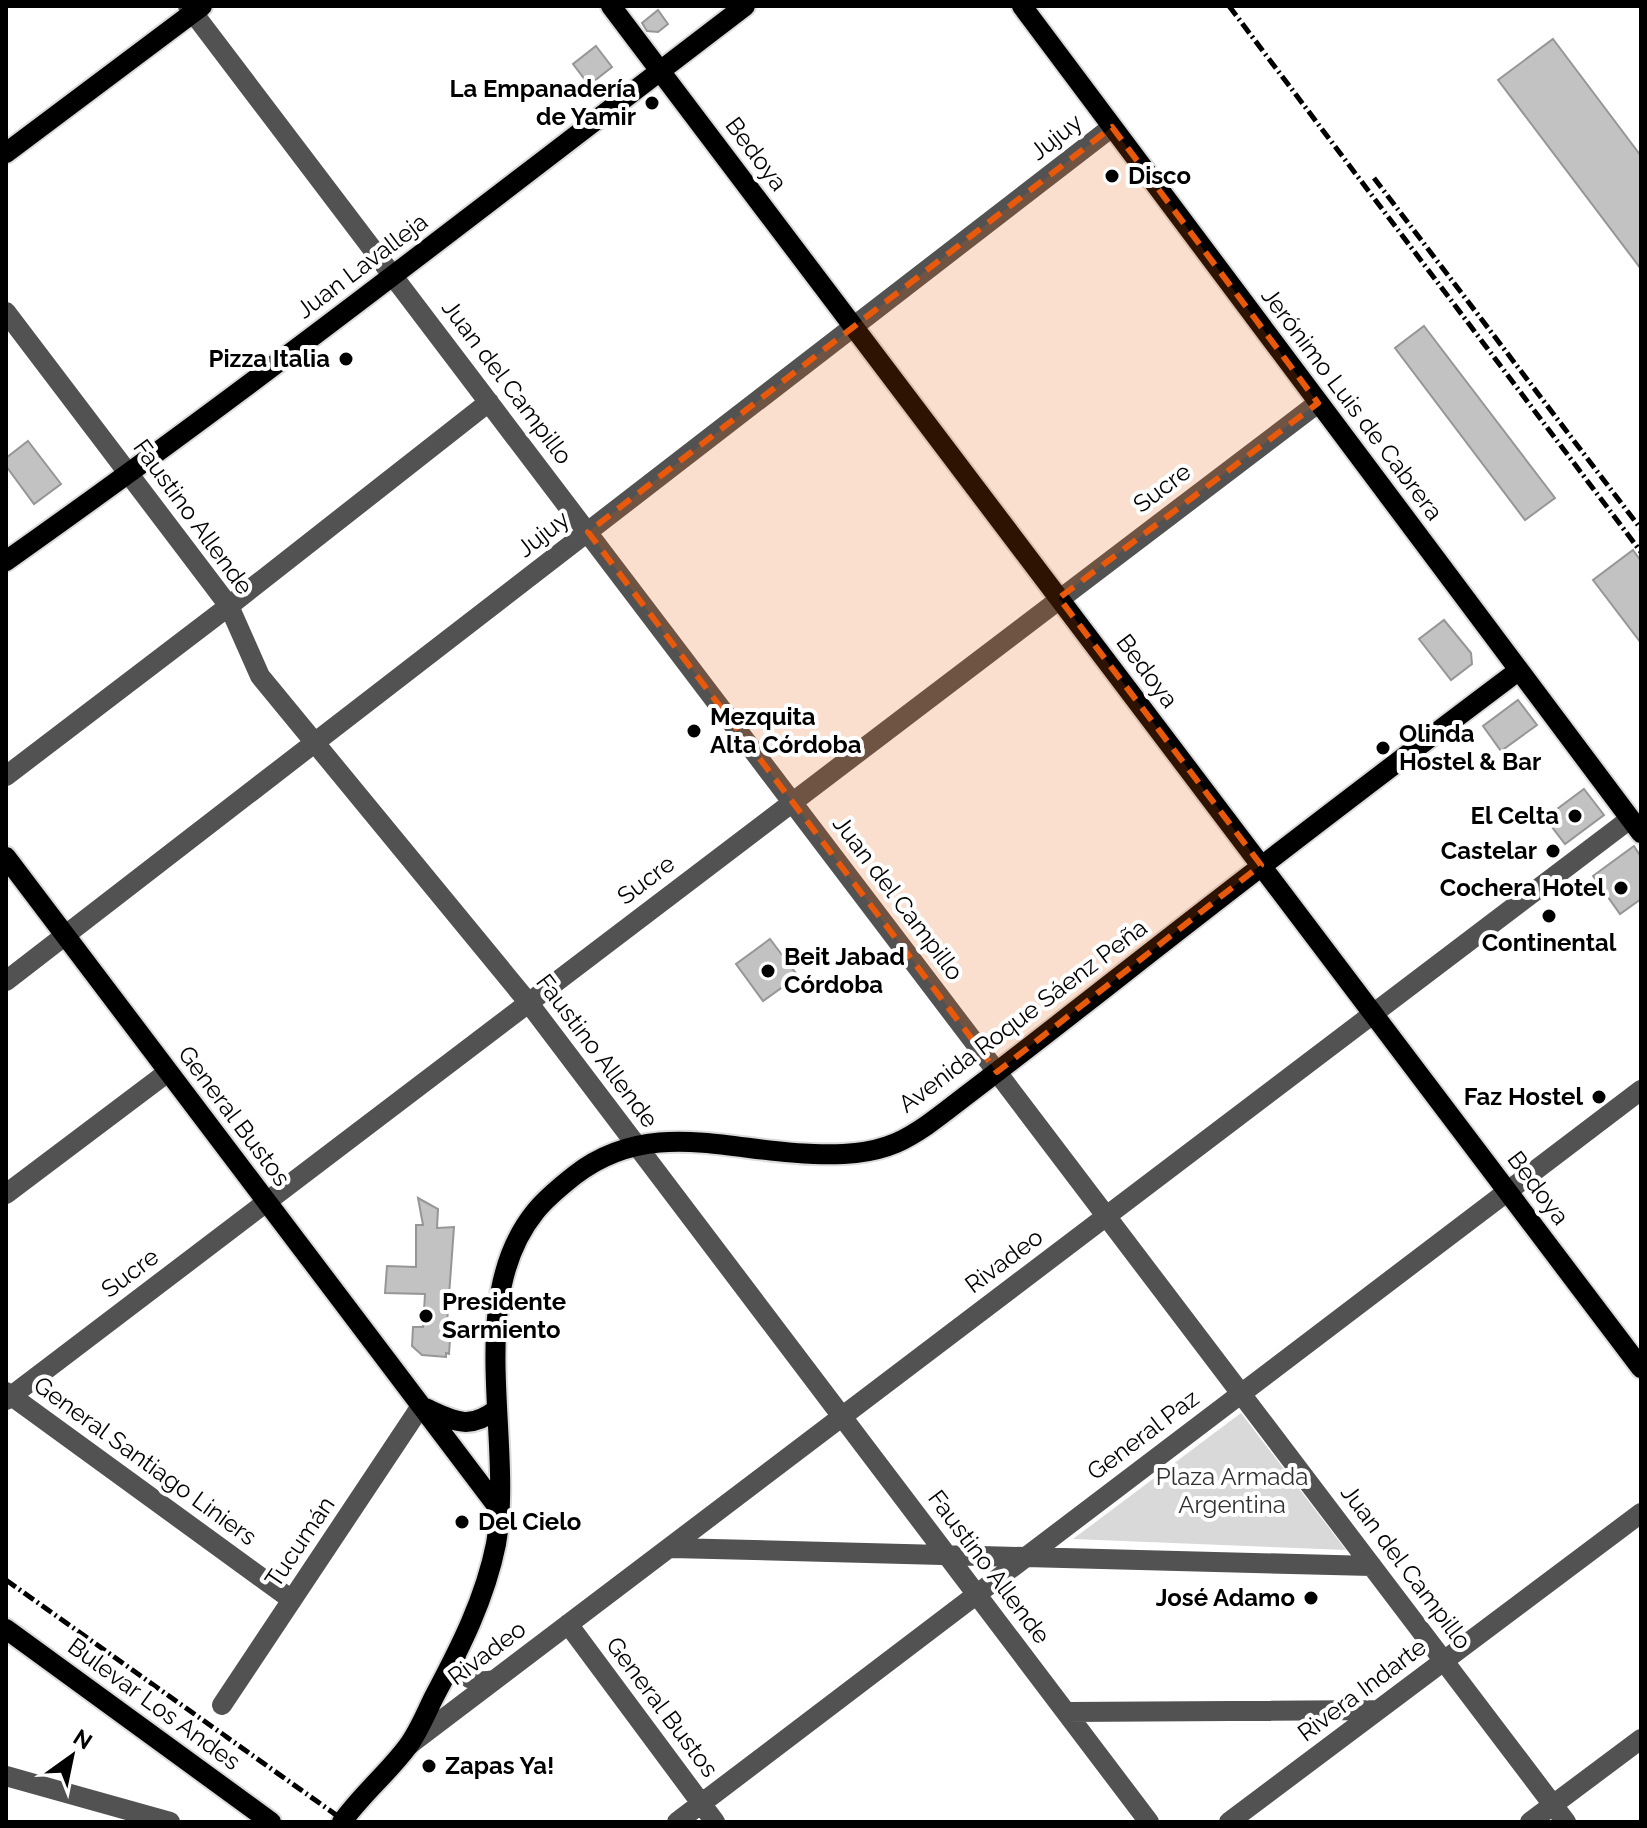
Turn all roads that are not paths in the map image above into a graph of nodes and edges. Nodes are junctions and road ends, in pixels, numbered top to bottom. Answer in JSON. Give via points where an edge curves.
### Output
{"nodes":[{"id":1,"x":611,"y":6,"type":"edge"},
{"id":2,"x":745,"y":6,"type":"edge"},
{"id":3,"x":1022,"y":6,"type":"edge"},
{"id":4,"x":195,"y":8,"type":"edge"},
{"id":5,"x":660,"y":71,"type":"junction"},
{"id":6,"x":1112,"y":127,"type":"junction"},
{"id":7,"x":6,"y":153,"type":"edge"},
{"id":8,"x":393,"y":276,"type":"junction"},
{"id":9,"x":6,"y":312,"type":"edge"},
{"id":10,"x":854,"y":326,"type":"junction"},
{"id":11,"x":489,"y":402,"type":"junction"},
{"id":12,"x":1318,"y":403,"type":"junction"},
{"id":13,"x":130,"y":473,"type":"junction"},
{"id":14,"x":588,"y":532,"type":"junction"},
{"id":15,"x":6,"y":561,"type":"edge"},
{"id":16,"x":1059,"y":598,"type":"junction"},
{"id":17,"x":229,"y":606,"type":"junction"},
{"id":18,"x":1518,"y":671,"type":"junction"},
{"id":19,"x":316,"y":744,"type":"junction"},
{"id":20,"x":6,"y":776,"type":"edge"},
{"id":21,"x":792,"y":801,"type":"junction"},
{"id":22,"x":1636,"y":826,"type":"edge"},
{"id":23,"x":6,"y":857,"type":"edge"},
{"id":24,"x":1261,"y":865,"type":"junction"},
{"id":25,"x":65,"y":935,"type":"junction"},
{"id":26,"x":6,"y":981,"type":"edge"},
{"id":27,"x":528,"y":1002,"type":"junction"},
{"id":28,"x":1372,"y":1012,"type":"junction"},
{"id":29,"x":168,"y":1072,"type":"junction"},
{"id":30,"x":997,"y":1072,"type":"junction"},
{"id":31,"x":1641,"y":1090,"type":"edge"},
{"id":32,"x":635,"y":1144,"type":"junction"},
{"id":33,"x":1508,"y":1191,"type":"junction"},
{"id":34,"x":6,"y":1194,"type":"edge"},
{"id":35,"x":266,"y":1202,"type":"junction"},
{"id":36,"x":1106,"y":1215,"type":"junction"},
{"id":37,"x":1641,"y":1368,"type":"edge"},
{"id":38,"x":1242,"y":1393,"type":"junction"},
{"id":39,"x":8,"y":1396,"type":"edge"},
{"id":40,"x":421,"y":1406,"type":"junction"},
{"id":41,"x":497,"y":1409,"type":"junction"},
{"id":42,"x":842,"y":1417,"type":"junction"},
{"id":43,"x":500,"y":1510,"type":"junction"},
{"id":44,"x":1641,"y":1513,"type":"edge"},
{"id":45,"x":672,"y":1548,"type":"junction"},
{"id":46,"x":947,"y":1555,"type":"junction"},
{"id":47,"x":1026,"y":1557,"type":"junction"},
{"id":48,"x":1372,"y":1566,"type":"junction"},
{"id":49,"x":977,"y":1594,"type":"junction"},
{"id":50,"x":292,"y":1600,"type":"junction"},
{"id":51,"x":568,"y":1624,"type":"junction"},
{"id":52,"x":6,"y":1629,"type":"edge"},
{"id":53,"x":455,"y":1657,"type":"junction"},
{"id":54,"x":1444,"y":1661,"type":"junction"},
{"id":55,"x":494,"y":1680,"type":"junction"},
{"id":56,"x":222,"y":1705,"type":"dead end"},
{"id":57,"x":1378,"y":1710,"type":"junction"},
{"id":58,"x":1066,"y":1712,"type":"junction"},
{"id":59,"x":1641,"y":1739,"type":"edge"},
{"id":60,"x":409,"y":1745,"type":"junction"},
{"id":61,"x":6,"y":1776,"type":"edge"},
{"id":62,"x":701,"y":1803,"type":"junction"},
{"id":63,"x":1554,"y":1804,"type":"junction"},
{"id":64,"x":170,"y":1822,"type":"edge"},
{"id":65,"x":271,"y":1822,"type":"edge"},
{"id":66,"x":342,"y":1822,"type":"edge"},
{"id":67,"x":677,"y":1822,"type":"edge"},
{"id":68,"x":715,"y":1822,"type":"edge"},
{"id":69,"x":1149,"y":1822,"type":"edge"},
{"id":70,"x":1229,"y":1822,"type":"edge"},
{"id":71,"x":1530,"y":1822,"type":"edge"},
{"id":72,"x":1566,"y":1822,"type":"edge"}],
"edges":[{"from":1,"to":5,"type":"main road","name":"Bedoya"},
{"from":2,"to":5,"type":"main road","name":"Juan Lavalleja"},
{"from":3,"to":6,"type":"main road","name":"Jerónimo Luis de Cabrera"},
{"from":4,"to":7,"type":"main road"},
{"from":4,"to":8,"type":"street","name":"Juan del Campillo"},
{"from":5,"to":8,"type":"main road","name":"Juan Lavalleja"},
{"from":5,"to":10,"type":"main road","name":"Bedoya"},
{"from":6,"to":10,"type":"street","name":"Jujuy"},
{"from":6,"to":12,"type":"main road","name":"Jerónimo Luis de Cabrera"},
{"from":8,"to":11,"type":"street","name":"Juan del Campillo"},
{"from":8,"to":13,"type":"main road","name":"Juan Lavalleja"},
{"from":9,"to":13,"type":"street","name":"Faustino Allende"},
{"from":10,"to":14,"type":"street","name":"Jujuy"},
{"from":10,"to":16,"type":"main road","name":"Bedoya"},
{"from":11,"to":14,"type":"street","name":"Juan del Campillo"},
{"from":11,"to":17,"type":"street"},
{"from":12,"to":16,"type":"street","name":"Sucre"},
{"from":12,"to":18,"type":"main road","name":"Jerónimo Luis de Cabrera"},
{"from":13,"to":15,"type":"main road","name":"Juan Lavalleja"},
{"from":13,"to":17,"type":"street","name":"Faustino Allende"},
{"from":14,"to":19,"type":"street","name":"Jujuy"},
{"from":14,"to":21,"type":"street","name":"Juan del Campillo"},
{"from":16,"to":21,"type":"street","name":"Sucre"},
{"from":16,"to":24,"type":"main road","name":"Bedoya"},
{"from":17,"to":19,"type":"street","name":"Faustino Allende","via":[[260,676]]},
{"from":17,"to":20,"type":"street"},
{"from":18,"to":22,"type":"main road","name":"Jerónimo Luis de Cabrera"},
{"from":18,"to":24,"type":"main road","name":"Avenida Roque Sáenz Peña"},
{"from":19,"to":25,"type":"street","name":"Jujuy"},
{"from":19,"to":27,"type":"street","name":"Faustino Allende"},
{"from":21,"to":27,"type":"street","name":"Sucre"},
{"from":21,"to":30,"type":"street","name":"Juan del Campillo"},
{"from":22,"to":28,"type":"street","name":"Rivadeo"},
{"from":23,"to":25,"type":"main road","name":"General Bustos"},
{"from":24,"to":28,"type":"main road","name":"Bedoya"},
{"from":24,"to":30,"type":"main road","name":"Avenida Roque Sáenz Peña"},
{"from":25,"to":26,"type":"street","name":"Jujuy"},
{"from":25,"to":29,"type":"main road","name":"General Bustos"},
{"from":27,"to":32,"type":"street","name":"Faustino Allende"},
{"from":27,"to":35,"type":"street","name":"Sucre"},
{"from":28,"to":33,"type":"main road","name":"Bedoya"},
{"from":28,"to":36,"type":"street","name":"Rivadeo"},
{"from":29,"to":34,"type":"street"},
{"from":29,"to":35,"type":"main road","name":"General Bustos"},
{"from":30,"to":32,"type":"main road","name":"Avenida Roque Sáenz Peña","via":[[911,1134],[853,1154],[788,1154],[699,1141]]},
{"from":30,"to":36,"type":"street","name":"Juan del Campillo"},
{"from":31,"to":33,"type":"street","name":"General Paz"},
{"from":32,"to":41,"type":"main road","name":"Avenida Roque Sáenz Peña","via":[[591,1163],[558,1189],[534,1213],[513,1247],[501,1290]]},
{"from":32,"to":42,"type":"street","name":"Faustino Allende"},
{"from":33,"to":37,"type":"main road","name":"Bedoya"},
{"from":33,"to":38,"type":"street","name":"General Paz"},
{"from":35,"to":39,"type":"street","name":"Sucre"},
{"from":35,"to":40,"type":"main road","name":"General Bustos"},
{"from":36,"to":38,"type":"street","name":"Juan del Campillo"},
{"from":36,"to":42,"type":"street","name":"Rivadeo"},
{"from":38,"to":47,"type":"street","name":"General Paz"},
{"from":38,"to":48,"type":"street","name":"Juan del Campillo"},
{"from":39,"to":50,"type":"street","name":"General Santiago Liniers"},
{"from":40,"to":41,"type":"main road","name":"General Bustos","via":[[456,1423],[486,1418]]},
{"from":40,"to":43,"type":"main road","name":"General Bustos"},
{"from":40,"to":50,"type":"street","name":"Tucumán"},
{"from":41,"to":43,"type":"main road","name":"Avenida Roque Sáenz Peña"},
{"from":42,"to":45,"type":"street","name":"Rivadeo"},
{"from":42,"to":46,"type":"street","name":"Faustino Allende"},
{"from":43,"to":53,"type":"main road","name":"Avenida Roque Sáenz Peña","via":[[487,1579]]},
{"from":44,"to":54,"type":"street","name":"Rivera Indarte"},
{"from":45,"to":46,"type":"street"},
{"from":45,"to":51,"type":"street","name":"Rivadeo"},
{"from":46,"to":47,"type":"street"},
{"from":46,"to":49,"type":"street","name":"Faustino Allende"},
{"from":47,"to":48,"type":"street"},
{"from":47,"to":49,"type":"street","name":"General Paz"},
{"from":48,"to":54,"type":"street","name":"Juan del Campillo"},
{"from":49,"to":58,"type":"street","name":"Faustino Allende"},
{"from":49,"to":62,"type":"street","name":"General Paz"},
{"from":50,"to":56,"type":"street","name":"Tucumán"},
{"from":51,"to":55,"type":"street","name":"Rivadeo"},
{"from":51,"to":62,"type":"street","name":"General Bustos"},
{"from":52,"to":65,"type":"main road","name":"Bulevar Los Andes"},
{"from":53,"to":55,"type":"street","via":[[467,1679]]},
{"from":53,"to":60,"type":"main road","name":"Avenida Roque Sáenz Peña"},
{"from":54,"to":57,"type":"street","name":"Rivera Indarte"},
{"from":54,"to":63,"type":"street","name":"Juan del Campillo"},
{"from":55,"to":60,"type":"street","name":"Rivadeo"},
{"from":57,"to":58,"type":"street"},
{"from":57,"to":70,"type":"street","name":"Rivera Indarte"},
{"from":58,"to":69,"type":"street","name":"Faustino Allende"},
{"from":59,"to":63,"type":"street"},
{"from":60,"to":66,"type":"main road","name":"Avenida Roque Sáenz Peña"},
{"from":61,"to":64,"type":"street"},
{"from":62,"to":67,"type":"street","name":"General Paz"},
{"from":62,"to":68,"type":"street","name":"General Bustos"},
{"from":63,"to":71,"type":"street"},
{"from":63,"to":72,"type":"street","name":"Juan del Campillo"}]}
